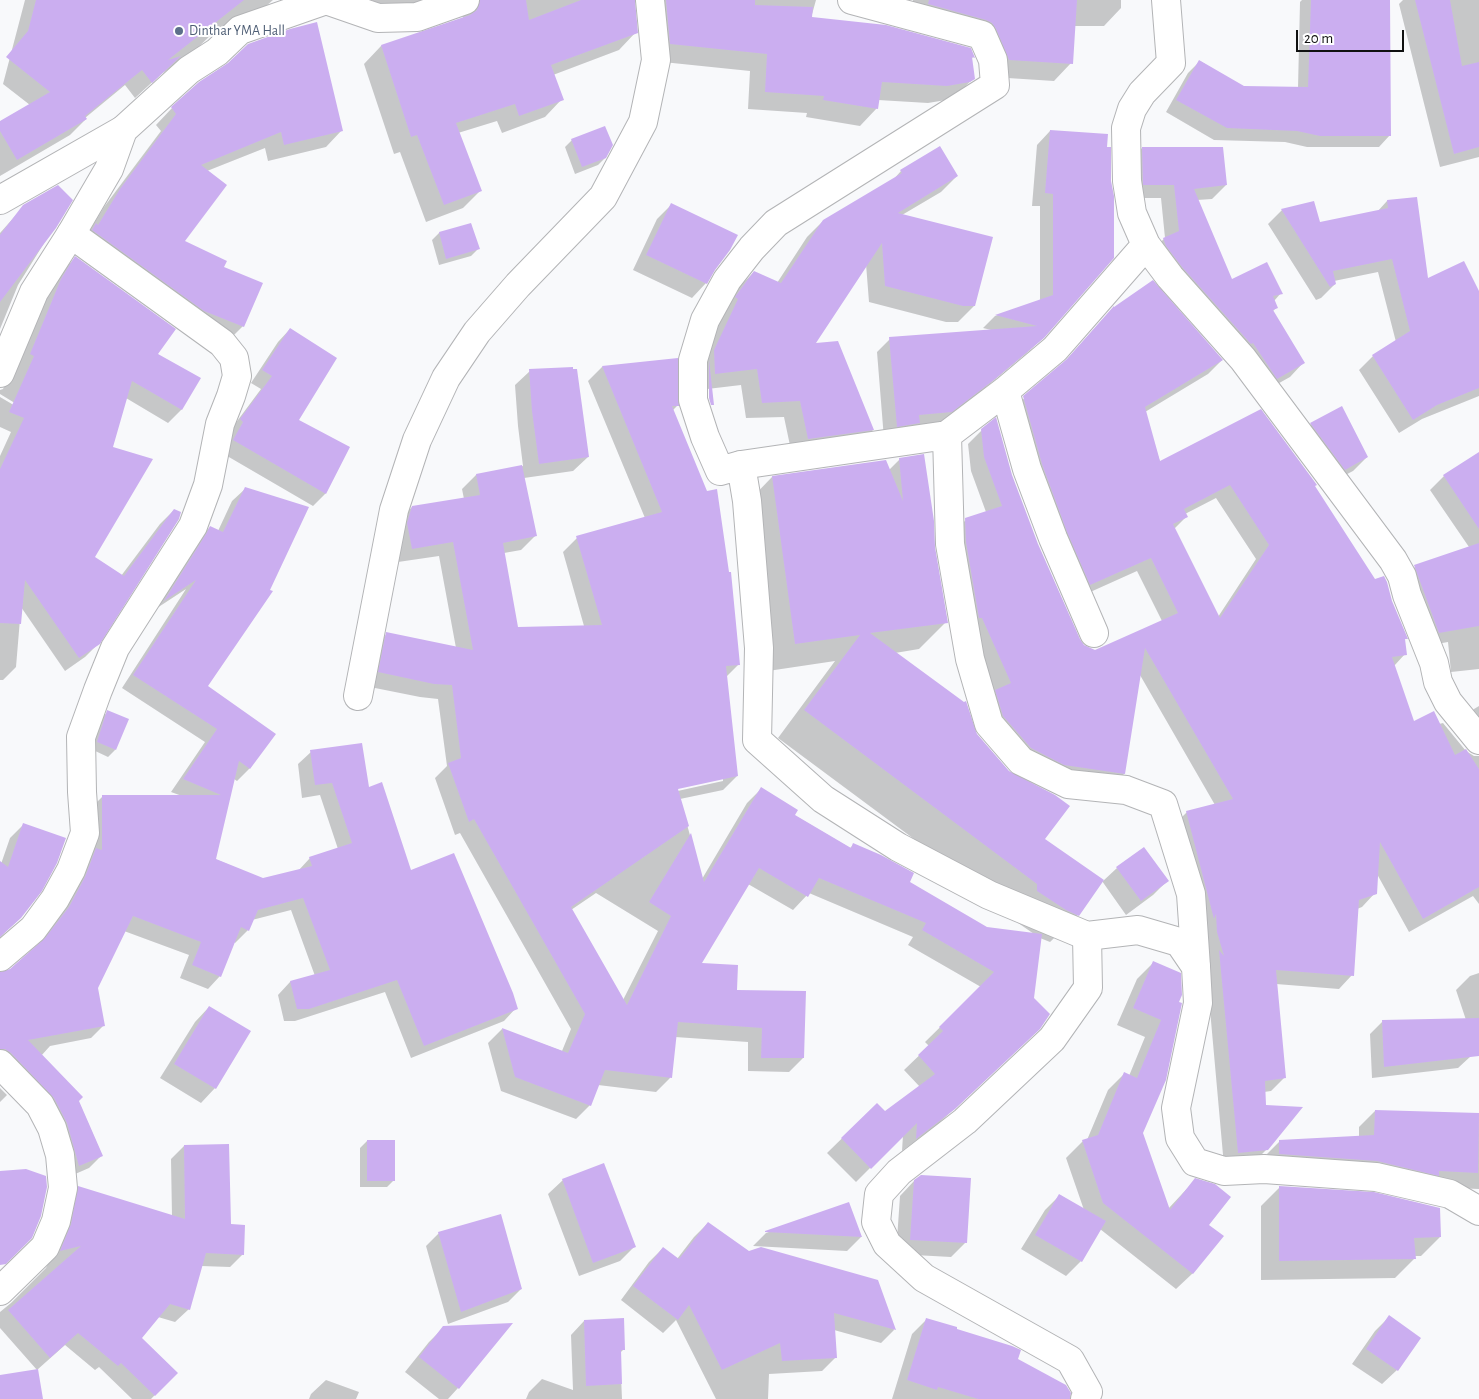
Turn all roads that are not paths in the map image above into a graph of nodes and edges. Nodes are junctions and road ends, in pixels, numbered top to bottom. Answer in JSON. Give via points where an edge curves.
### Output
{"nodes":[{"id":1,"x":327,"y":0,"type":"edge"},
{"id":2,"x":465,"y":0,"type":"edge"},
{"id":3,"x":650,"y":0,"type":"edge"},
{"id":4,"x":852,"y":0,"type":"edge"},
{"id":5,"x":1166,"y":0,"type":"edge"},
{"id":6,"x":123,"y":130,"type":"junction"},
{"id":7,"x":0,"y":200,"type":"edge"},
{"id":8,"x":72,"y":234,"type":"junction"},
{"id":9,"x":1146,"y":245,"type":"junction"},
{"id":10,"x":0,"y":373,"type":"edge"},
{"id":11,"x":1005,"y":391,"type":"junction"},
{"id":12,"x":947,"y":435,"type":"junction"},
{"id":13,"x":741,"y":465,"type":"junction"},
{"id":14,"x":1094,"y":633,"type":"dead end"},
{"id":15,"x":358,"y":696,"type":"dead end"},
{"id":16,"x":1479,"y":740,"type":"edge"},
{"id":17,"x":1087,"y":936,"type":"junction"},
{"id":18,"x":0,"y":957,"type":"edge"},
{"id":19,"x":1196,"y":967,"type":"junction"},
{"id":20,"x":0,"y":1064,"type":"edge"},
{"id":21,"x":1479,"y":1211,"type":"edge"},
{"id":22,"x":0,"y":1291,"type":"edge"},
{"id":23,"x":1085,"y":1399,"type":"edge"}],
"edges":[{"from":1,"to":2,"type":"street","via":[[378,18],[417,17]]},
{"from":1,"to":6,"type":"street","via":[[240,30],[217,52],[188,70]]},
{"from":3,"to":15,"type":"street","via":[[656,60],[643,122],[603,197],[477,332],[446,378],[417,440],[394,510]]},
{"from":4,"to":13,"type":"street","via":[[982,36],[993,60],[995,85],[776,223],[727,280],[705,320],[698,344],[694,360],[694,400],[720,471]]},
{"from":5,"to":9,"type":"street","via":[[1171,63],[1142,92],[1126,128],[1127,181],[1132,213]]},
{"from":6,"to":7,"type":"street"},
{"from":6,"to":8,"type":"street","via":[[109,169]]},
{"from":8,"to":10,"type":"street","via":[[34,292]]},
{"from":8,"to":18,"type":"street","via":[[222,343],[234,358],[237,376],[220,424],[208,485],[193,526],[115,648],[81,737],[85,833],[71,870],[55,900],[33,929]]},
{"from":9,"to":11,"type":"street","via":[[1055,349]]},
{"from":9,"to":16,"type":"street","via":[[1243,359],[1393,560],[1402,576],[1438,682],[1448,702]]},
{"from":11,"to":12,"type":"street"},
{"from":11,"to":14,"type":"street","via":[[1027,469]]},
{"from":12,"to":13,"type":"street"},
{"from":12,"to":19,"type":"street","via":[[950,544],[970,659],[989,724],[1021,761],[1068,784],[1126,790],[1163,804],[1191,894]]},
{"from":13,"to":17,"type":"street","via":[[759,648],[758,740],[822,799],[898,847],[989,895]]},
{"from":17,"to":19,"type":"street","via":[[1138,930],[1179,942]]},
{"from":17,"to":23,"type":"street","via":[[1088,988],[1052,1039],[965,1121],[899,1172],[880,1194],[876,1222],[887,1244],[924,1278],[1070,1360],[1088,1392]]},
{"from":19,"to":21,"type":"street","via":[[1198,1004],[1176,1108],[1180,1138],[1194,1162],[1224,1171],[1264,1169],[1376,1177],[1450,1194]]},
{"from":20,"to":22,"type":"street","via":[[40,1105],[52,1128],[60,1155],[63,1188],[56,1221],[45,1246]]}]}
